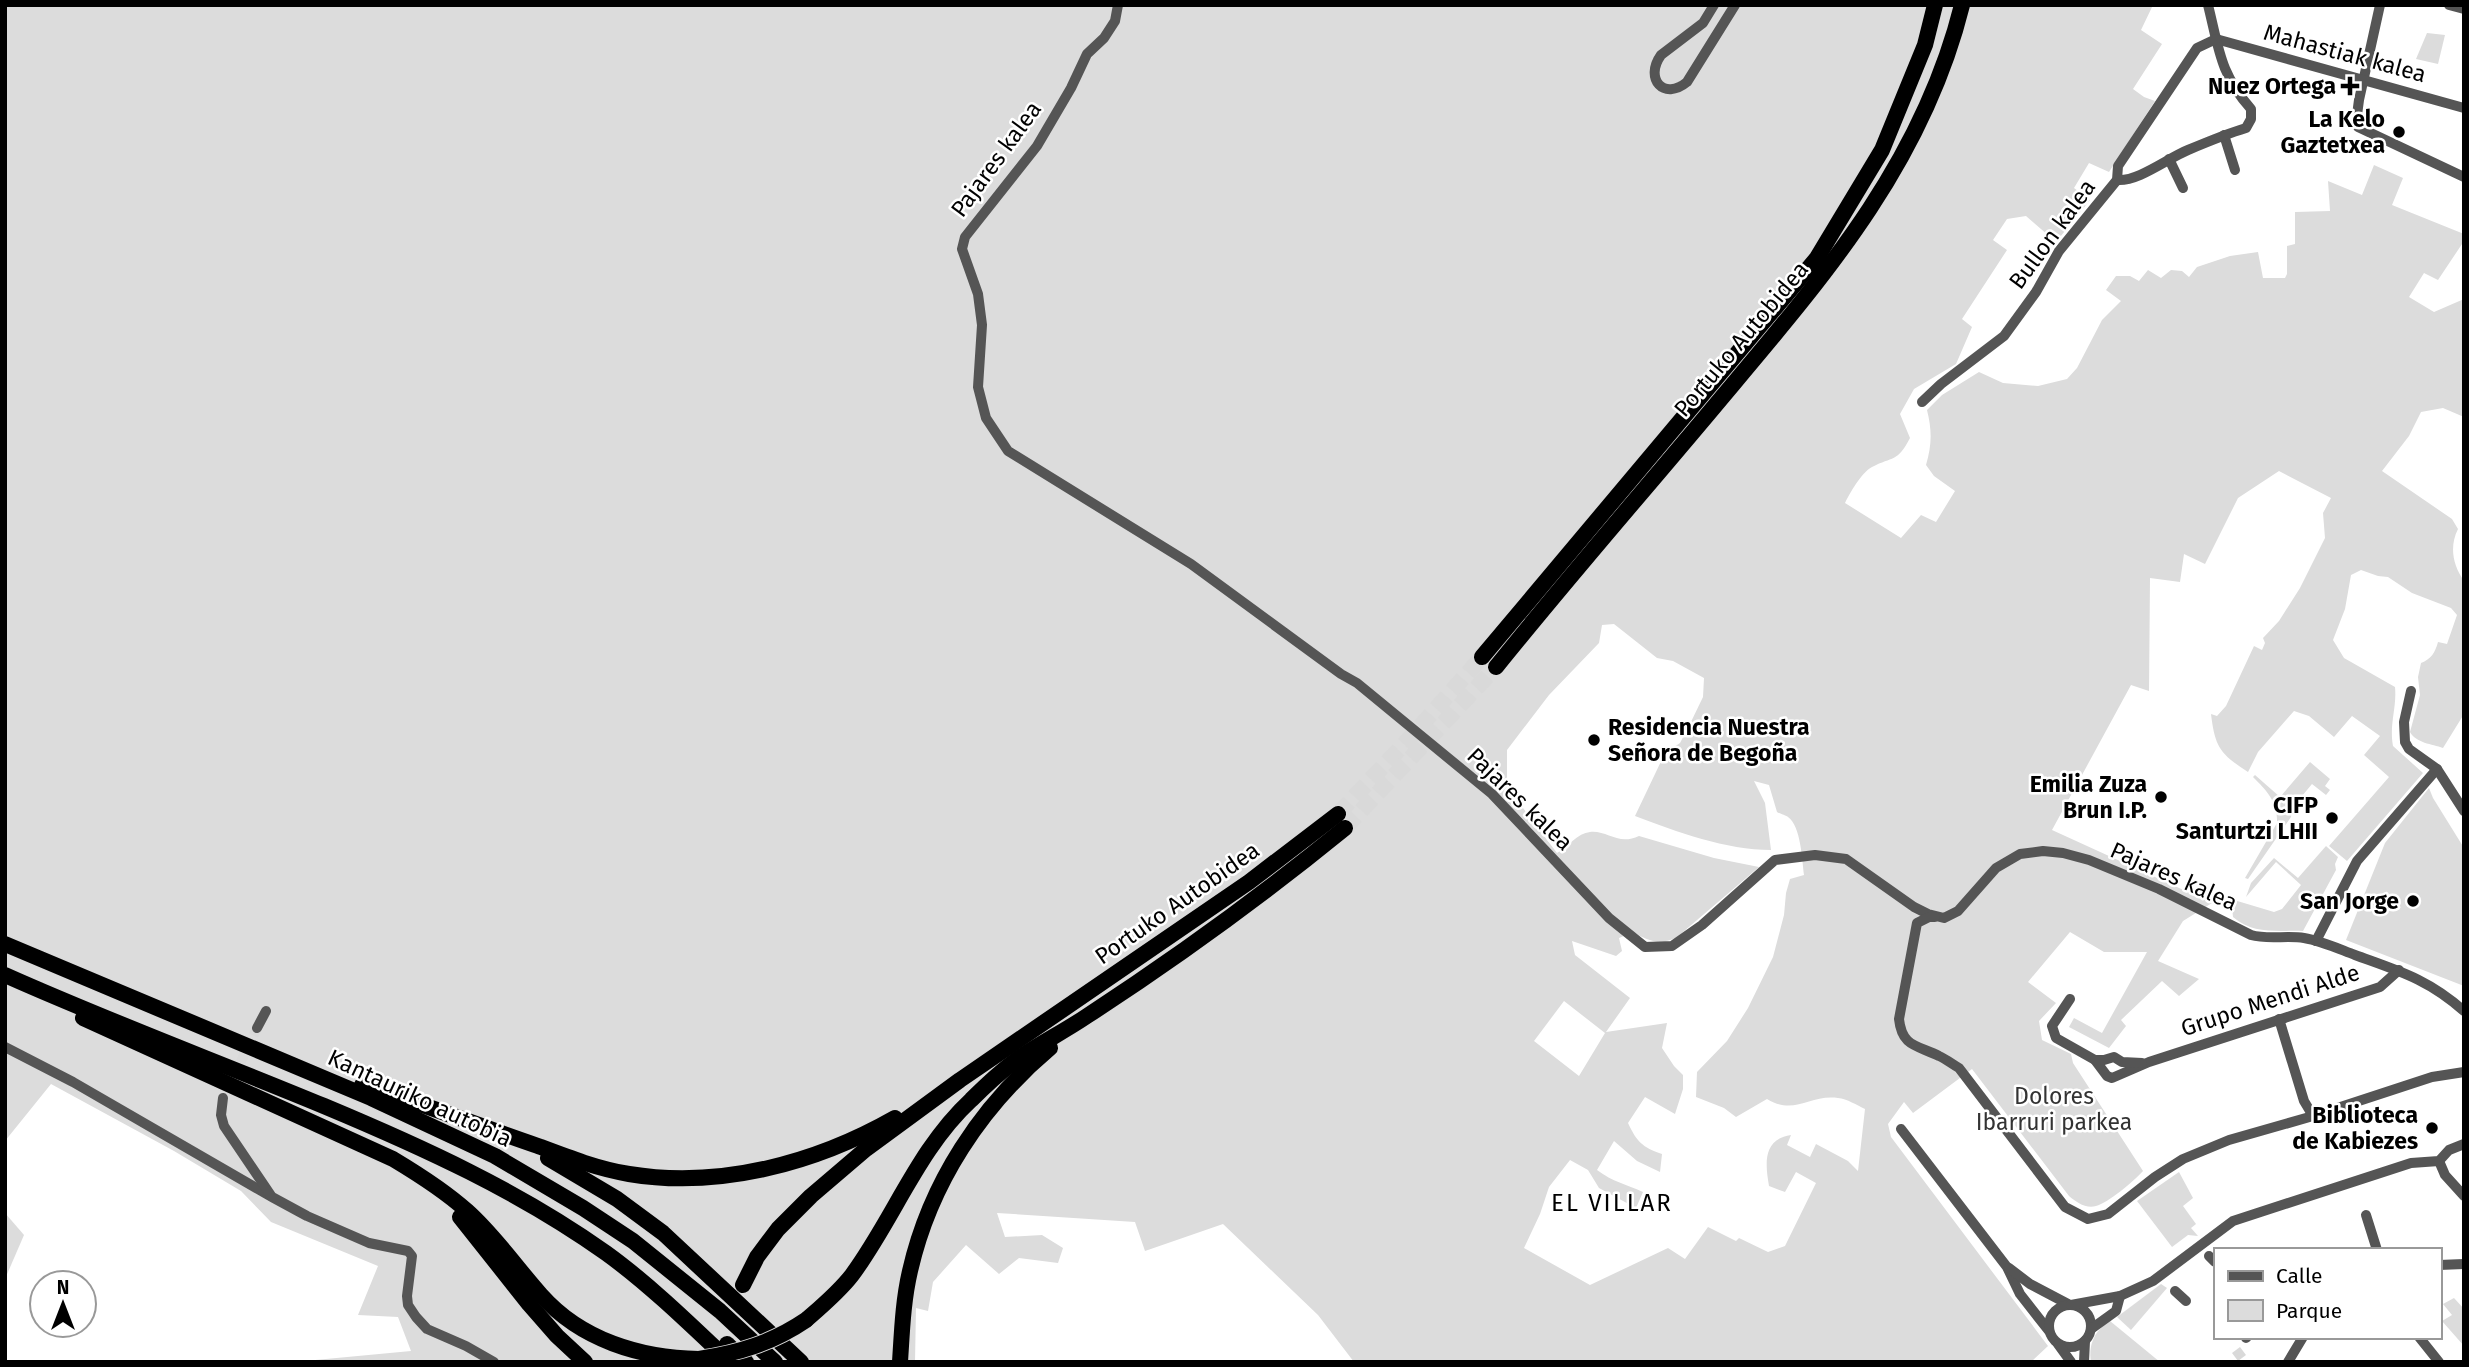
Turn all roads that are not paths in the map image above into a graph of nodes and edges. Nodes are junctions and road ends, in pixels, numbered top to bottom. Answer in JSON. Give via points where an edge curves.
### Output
{"nodes":[{"id":1,"x":1118,"y":5,"type":"edge"},
{"id":2,"x":1714,"y":5,"type":"edge"},
{"id":3,"x":1735,"y":5,"type":"edge"},
{"id":4,"x":1935,"y":5,"type":"edge"},
{"id":5,"x":1962,"y":5,"type":"edge"},
{"id":6,"x":2208,"y":5,"type":"edge"},
{"id":7,"x":2381,"y":5,"type":"edge"},
{"id":8,"x":2449,"y":5,"type":"edge"},
{"id":9,"x":2464,"y":9,"type":"edge"},
{"id":10,"x":2216,"y":39,"type":"junction"},
{"id":11,"x":2364,"y":80,"type":"junction"},
{"id":12,"x":2464,"y":108,"type":"edge"},
{"id":13,"x":2224,"y":135,"type":"junction"},
{"id":14,"x":2169,"y":159,"type":"junction"},
{"id":15,"x":2235,"y":170,"type":"dead end"},
{"id":16,"x":2464,"y":177,"type":"edge"},
{"id":17,"x":2117,"y":180,"type":"junction"},
{"id":18,"x":2183,"y":188,"type":"dead end"},
{"id":19,"x":1922,"y":402,"type":"dead end"},
{"id":20,"x":1482,"y":657,"type":"tunnel mouth"},
{"id":21,"x":1496,"y":667,"type":"tunnel mouth"},
{"id":22,"x":2411,"y":691,"type":"dead end"},
{"id":23,"x":2437,"y":769,"type":"junction"},
{"id":24,"x":2464,"y":811,"type":"edge"},
{"id":25,"x":1914,"y":907,"type":"junction"},
{"id":26,"x":1944,"y":918,"type":"junction"},
{"id":27,"x":1917,"y":923,"type":"junction"},
{"id":28,"x":2316,"y":941,"type":"junction"},
{"id":29,"x":5,"y":944,"type":"edge"},
{"id":30,"x":2399,"y":970,"type":"junction"},
{"id":31,"x":5,"y":975,"type":"edge"},
{"id":32,"x":2070,"y":999,"type":"dead end"},
{"id":33,"x":62,"y":1000,"type":"junction"},
{"id":34,"x":266,"y":1011,"type":"dead end"},
{"id":35,"x":2464,"y":1011,"type":"edge"},
{"id":36,"x":1086,"y":1017,"type":"junction"},
{"id":37,"x":2279,"y":1019,"type":"junction"},
{"id":38,"x":257,"y":1028,"type":"tunnel mouth"},
{"id":39,"x":5,"y":1046,"type":"edge"},
{"id":40,"x":2095,"y":1060,"type":"junction"},
{"id":41,"x":2149,"y":1062,"type":"junction"},
{"id":42,"x":296,"y":1066,"type":"junction"},
{"id":43,"x":2464,"y":1072,"type":"edge"},
{"id":44,"x":960,"y":1080,"type":"junction"},
{"id":45,"x":223,"y":1098,"type":"dead end"},
{"id":46,"x":2313,"y":1116,"type":"junction"},
{"id":47,"x":1901,"y":1129,"type":"dead end"},
{"id":48,"x":510,"y":1136,"type":"junction"},
{"id":49,"x":2464,"y":1144,"type":"edge"},
{"id":50,"x":2439,"y":1161,"type":"junction"},
{"id":51,"x":430,"y":1184,"type":"junction"},
{"id":52,"x":2464,"y":1196,"type":"edge"},
{"id":53,"x":272,"y":1197,"type":"junction"},
{"id":54,"x":2366,"y":1214,"type":"dead end"},
{"id":55,"x":2376,"y":1248,"type":"edge"},
{"id":56,"x":608,"y":1254,"type":"junction"},
{"id":57,"x":2464,"y":1257,"type":"edge"},
{"id":58,"x":2464,"y":1264,"type":"edge"},
{"id":59,"x":2441,"y":1265,"type":"edge"},
{"id":60,"x":2441,"y":1265,"type":"edge"},
{"id":61,"x":2007,"y":1267,"type":"junction"},
{"id":62,"x":743,"y":1284,"type":"dead end"},
{"id":63,"x":2120,"y":1296,"type":"junction"},
{"id":64,"x":2069,"y":1305,"type":"junction"},
{"id":65,"x":2091,"y":1329,"type":"junction"},
{"id":66,"x":2049,"y":1331,"type":"junction"},
{"id":67,"x":2301,"y":1339,"type":"edge"},
{"id":68,"x":2421,"y":1339,"type":"edge"},
{"id":69,"x":2085,"y":1341,"type":"junction"},
{"id":70,"x":2058,"y":1344,"type":"junction"},
{"id":71,"x":494,"y":1362,"type":"edge"},
{"id":72,"x":585,"y":1362,"type":"edge"},
{"id":73,"x":730,"y":1362,"type":"edge"},
{"id":74,"x":746,"y":1362,"type":"edge"},
{"id":75,"x":775,"y":1362,"type":"edge"},
{"id":76,"x":801,"y":1362,"type":"edge"},
{"id":77,"x":902,"y":1362,"type":"edge"},
{"id":78,"x":2071,"y":1362,"type":"edge"},
{"id":79,"x":2084,"y":1362,"type":"edge"},
{"id":80,"x":2288,"y":1362,"type":"edge"},
{"id":81,"x":2439,"y":1362,"type":"edge"}],
"edges":[{"from":1,"to":25,"type":"street","name":"Pajares kalea","via":[[1115,21],[1087,54],[1037,146],[965,237],[962,249],[978,294],[982,325],[978,387],[986,418],[1008,452],[1191,564],[1357,684],[1492,794],[1609,918],[1645,947],[1672,946],[1775,860],[1815,855],[1846,859]]},
{"from":2,"to":3,"type":"street","via":[[1703,23],[1656,62],[1654,75],[1659,86],[1677,88],[1687,82]]},
{"from":4,"to":20,"type":"highway","name":"Portuko Autobidea","via":[[1925,45],[1882,149],[1816,258]]},
{"from":5,"to":21,"type":"highway","name":"Portuko Autobidea","via":[[1925,110],[1864,221],[1813,289]]},
{"from":6,"to":10,"type":"street"},
{"from":7,"to":11,"type":"street"},
{"from":8,"to":9,"type":"street"},
{"from":10,"to":11,"type":"street","name":"Mahastiak kalea"},
{"from":10,"to":13,"type":"street","via":[[2225,70],[2252,109],[2246,128]]},
{"from":10,"to":17,"type":"street","name":"Bullon kalea","via":[[2197,48],[2118,166]]},
{"from":11,"to":12,"type":"street","name":"Mahastiak kalea"},
{"from":11,"to":16,"type":"street","via":[[2358,127]]},
{"from":13,"to":14,"type":"street"},
{"from":13,"to":15,"type":"street"},
{"from":14,"to":17,"type":"street","via":[[2135,177]]},
{"from":14,"to":18,"type":"street"},
{"from":17,"to":19,"type":"street","name":"Bullon kalea","via":[[2059,251],[2004,336]]},
{"from":22,"to":23,"type":"street","via":[[2405,742]]},
{"from":23,"to":24,"type":"street"},
{"from":23,"to":28,"type":"street","via":[[2357,861]]},
{"from":25,"to":26,"type":"street","name":"Pajares kalea"},
{"from":25,"to":27,"type":"street"},
{"from":26,"to":27,"type":"street","via":[[1929,917]]},
{"from":26,"to":28,"type":"street","name":"Pajares kalea","via":[[1958,911],[1996,867],[2020,854],[2043,850],[2089,860],[2251,935]]},
{"from":27,"to":46,"type":"street","via":[[1900,1030],[1907,1041],[1959,1068],[2065,1207],[2088,1219],[2108,1214],[2183,1159],[2229,1140]]},
{"from":28,"to":30,"type":"street","name":"Pajares kalea"},
{"from":29,"to":42,"type":"highway","name":"Kantauriko autobia"},
{"from":30,"to":35,"type":"street","name":"Pajares kalea","via":[[2423,980]]},
{"from":30,"to":37,"type":"street","name":"Grupo Mendi Alde","via":[[2380,987]]},
{"from":31,"to":33,"type":"highway","name":"Kantauriko autobia"},
{"from":32,"to":40,"type":"street","name":"Grupo Mendi Alde","via":[[2052,1026],[2056,1038]]},
{"from":33,"to":51,"type":"highway","via":[[83,1019],[393,1160]]},
{"from":33,"to":56,"type":"highway","name":"Kantauriko autobia","via":[[439,1156],[522,1199]]},
{"from":34,"to":38,"type":"street"},
{"from":36,"to":44,"type":"highway","name":"Portuko Autobidea","via":[[1307,859],[1341,821]]},
{"from":36,"to":51,"type":"highway","bridge":true,"via":[[1020,1057],[968,1102],[928,1151],[851,1276],[829,1300],[806,1320],[734,1354],[673,1359],[614,1345],[573,1322],[542,1297],[496,1240]]},
{"from":36,"to":77,"type":"highway","via":[[1003,1092],[949,1169],[910,1271]]},
{"from":37,"to":41,"type":"street","name":"Grupo Mendi Alde"},
{"from":37,"to":46,"type":"street","via":[[2304,1101]]},
{"from":39,"to":53,"type":"street"},
{"from":40,"to":41,"type":"street","name":"Grupo Mendi Alde","via":[[2114,1057],[2122,1062]]},
{"from":40,"to":41,"type":"street","name":"Grupo Mendi Alde","via":[[2112,1078]]},
{"from":42,"to":48,"type":"highway","via":[[399,1096]]},
{"from":42,"to":75,"type":"highway","name":"Kantauriko autobia","via":[[495,1156],[583,1208],[683,1280]]},
{"from":43,"to":46,"type":"street","via":[[2432,1077]]},
{"from":44,"to":48,"type":"highway","via":[[851,1141],[817,1155],[739,1174],[699,1178],[628,1174]]},
{"from":44,"to":62,"type":"highway","via":[[811,1195],[768,1242]]},
{"from":45,"to":53,"type":"street","via":[[225,1126]]},
{"from":47,"to":61,"type":"street"},
{"from":48,"to":76,"type":"highway","via":[[617,1199],[663,1233]]},
{"from":49,"to":50,"type":"street"},
{"from":50,"to":52,"type":"street"},
{"from":50,"to":63,"type":"street","via":[[2400,1166],[2233,1221],[2153,1281]]},
{"from":51,"to":72,"type":"highway","via":[[529,1304]]},
{"from":53,"to":71,"type":"street","via":[[369,1243],[408,1251],[412,1256],[408,1305],[416,1317],[427,1329]]},
{"from":54,"to":55,"type":"street"},
{"from":56,"to":73,"type":"highway","name":"Kantauriko autobia"},
{"from":56,"to":74,"type":"highway","via":[[668,1295]]},
{"from":57,"to":59,"type":"street"},
{"from":58,"to":60,"type":"street"},
{"from":61,"to":64,"type":"street"},
{"from":61,"to":66,"type":"street","via":[[2020,1294]]},
{"from":63,"to":64,"type":"street"},
{"from":63,"to":65,"type":"street","via":[[2116,1311]]},
{"from":64,"to":65,"type":"street","via":[[2088,1315]]},
{"from":64,"to":66,"type":"street","via":[[2053,1312]]},
{"from":65,"to":69,"type":"street"},
{"from":66,"to":70,"type":"street"},
{"from":67,"to":80,"type":"street"},
{"from":68,"to":81,"type":"street"},
{"from":69,"to":70,"type":"street","via":[[2072,1347]]},
{"from":69,"to":79,"type":"street"},
{"from":70,"to":78,"type":"street"}]}
